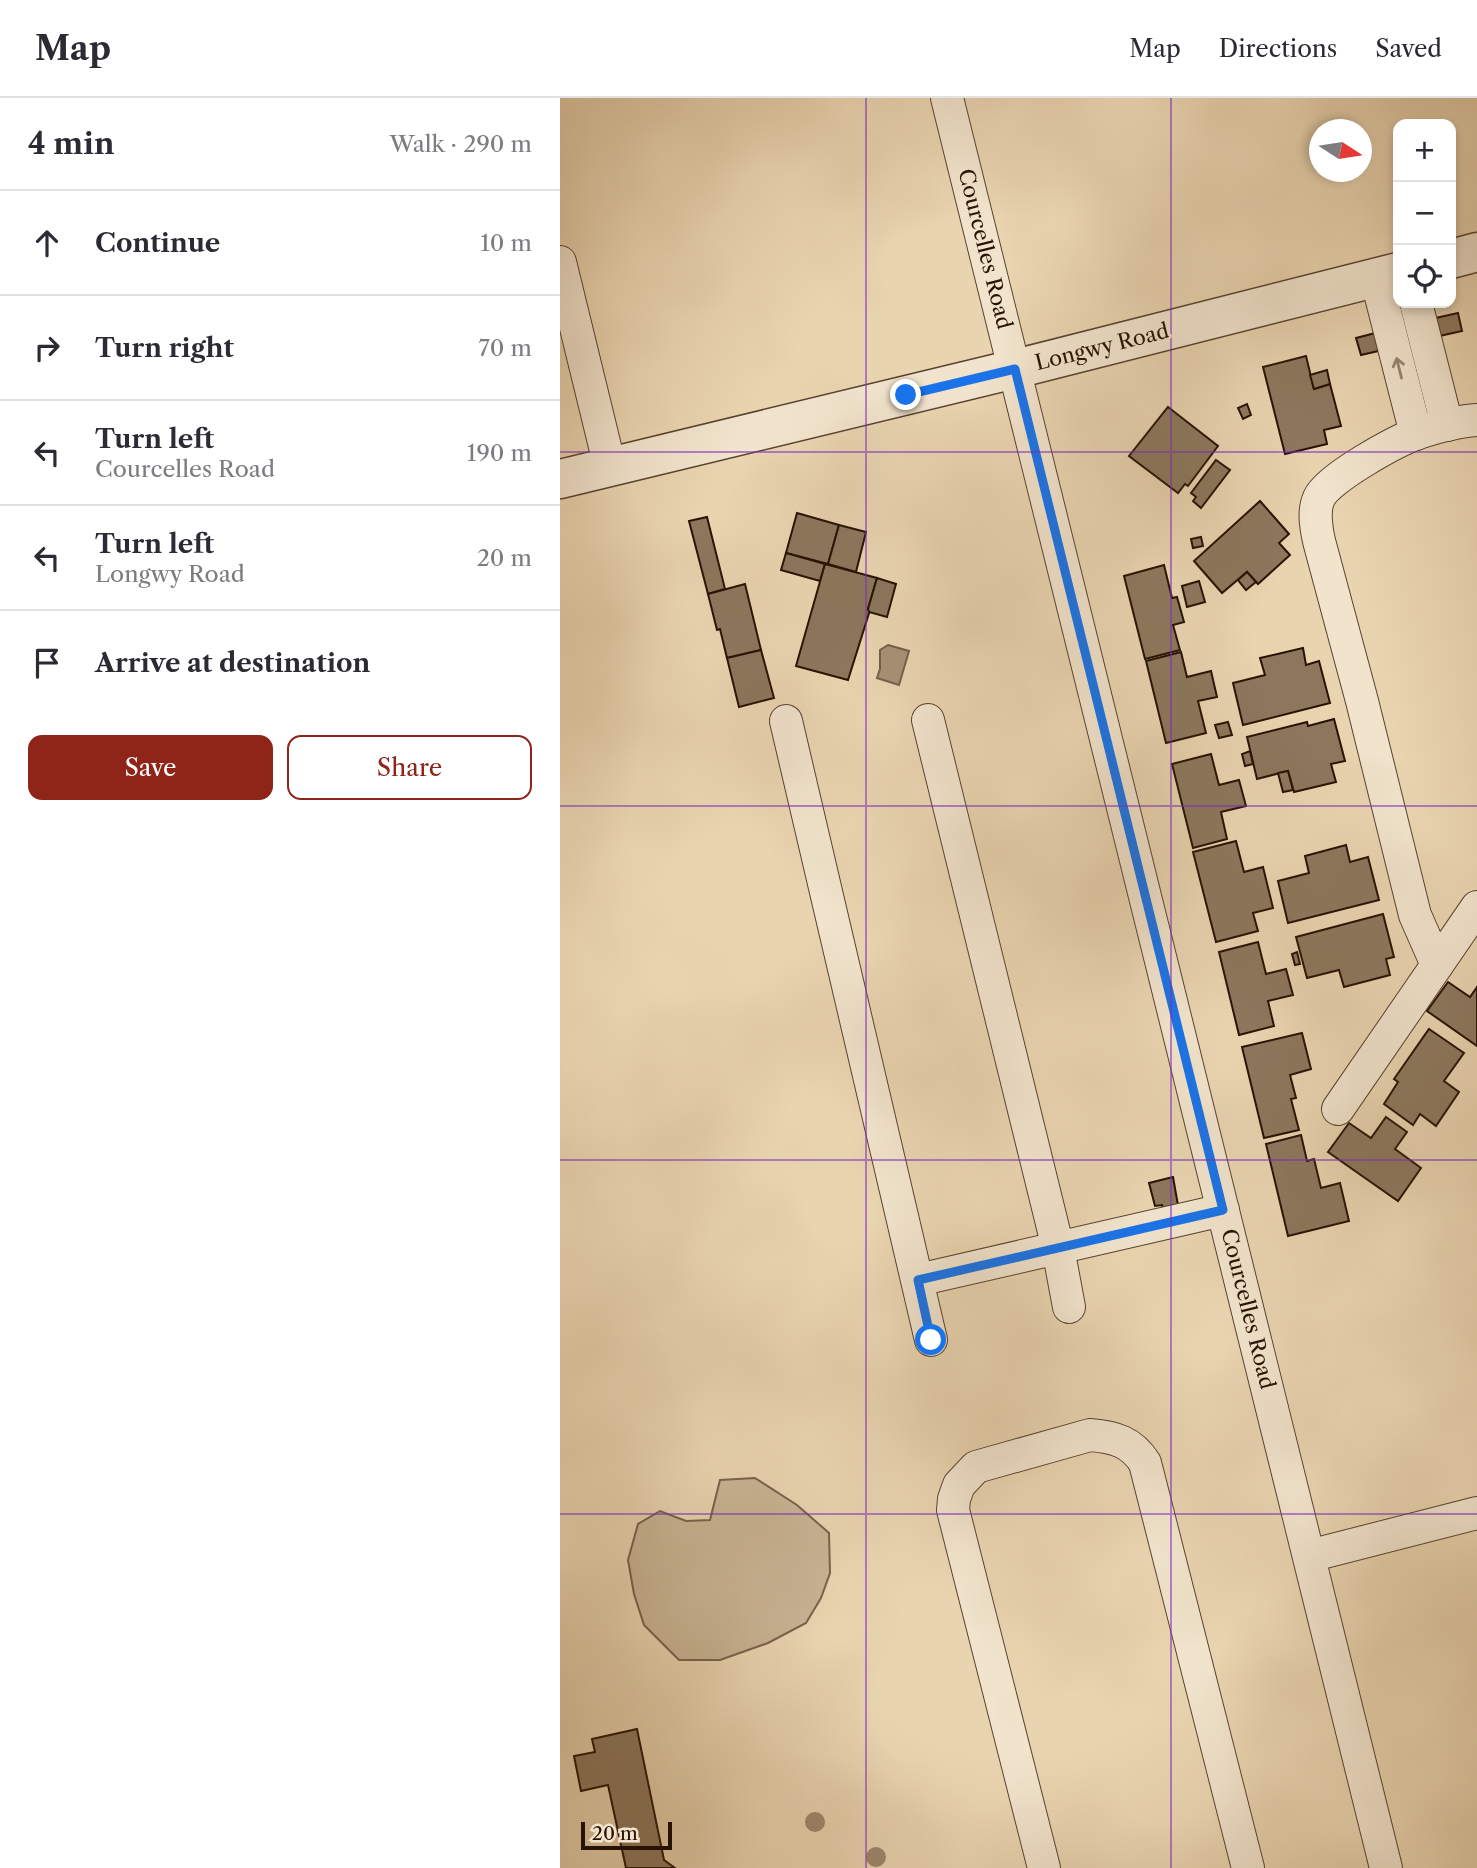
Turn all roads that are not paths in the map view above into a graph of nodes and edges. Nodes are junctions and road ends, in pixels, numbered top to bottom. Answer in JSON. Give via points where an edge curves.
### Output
{"nodes":[{"id":1,"x":947,"y":98,"type":"edge"},
{"id":2,"x":1477,"y":253,"type":"edge"},
{"id":3,"x":1456,"y":258,"type":"edge"},
{"id":4,"x":560,"y":262,"type":"edge"},
{"id":5,"x":1387,"y":275,"type":"edge"},
{"id":6,"x":1418,"y":308,"type":"edge"},
{"id":7,"x":1015,"y":369,"type":"junction"},
{"id":8,"x":1462,"y":423,"type":"edge"},
{"id":9,"x":1416,"y":434,"type":"junction"},
{"id":10,"x":610,"y":467,"type":"junction"},
{"id":11,"x":560,"y":479,"type":"edge"},
{"id":12,"x":928,"y":720,"type":"dead end"},
{"id":13,"x":786,"y":721,"type":"dead end"},
{"id":14,"x":1477,"y":907,"type":"edge"},
{"id":15,"x":1437,"y":965,"type":"junction"},
{"id":16,"x":1338,"y":1110,"type":"dead end"},
{"id":17,"x":1223,"y":1210,"type":"junction"},
{"id":18,"x":1058,"y":1248,"type":"junction"},
{"id":19,"x":918,"y":1280,"type":"junction"},
{"id":20,"x":1069,"y":1307,"type":"dead end"},
{"id":21,"x":931,"y":1340,"type":"dead end"},
{"id":22,"x":1477,"y":1513,"type":"edge"},
{"id":23,"x":1309,"y":1556,"type":"junction"},
{"id":24,"x":1044,"y":1868,"type":"edge"},
{"id":25,"x":1248,"y":1868,"type":"edge"},
{"id":26,"x":1387,"y":1868,"type":"edge"}],
"edges":[{"from":1,"to":7,"type":"street","name":"Courcelles Road"},
{"from":2,"to":3,"type":"street"},
{"from":4,"to":10,"type":"street"},
{"from":5,"to":7,"type":"street","name":"Longwy Road"},
{"from":9,"to":5,"type":"street","one_way":true},
{"from":6,"to":8,"type":"street"},
{"from":7,"to":10,"type":"street","name":"Longwy Road"},
{"from":7,"to":17,"type":"street","name":"Courcelles Road"},
{"from":8,"to":9,"type":"street"},
{"from":9,"to":15,"type":"street","via":[[1326,487],[1317,501],[1316,514],[1319,541],[1415,915]]},
{"from":10,"to":11,"type":"street","name":"Longwy Road"},
{"from":12,"to":18,"type":"street"},
{"from":13,"to":19,"type":"street"},
{"from":14,"to":15,"type":"street"},
{"from":15,"to":16,"type":"street"},
{"from":17,"to":18,"type":"street"},
{"from":17,"to":23,"type":"street","name":"Courcelles Road"},
{"from":18,"to":19,"type":"street"},
{"from":18,"to":20,"type":"street"},
{"from":19,"to":21,"type":"street"},
{"from":22,"to":23,"type":"street"},
{"from":23,"to":26,"type":"street","name":"Courcelles Road"},
{"from":24,"to":25,"type":"street","via":[[953,1510],[954,1499],[959,1485],[976,1466],[1090,1435],[1124,1441],[1145,1463]]}]}
